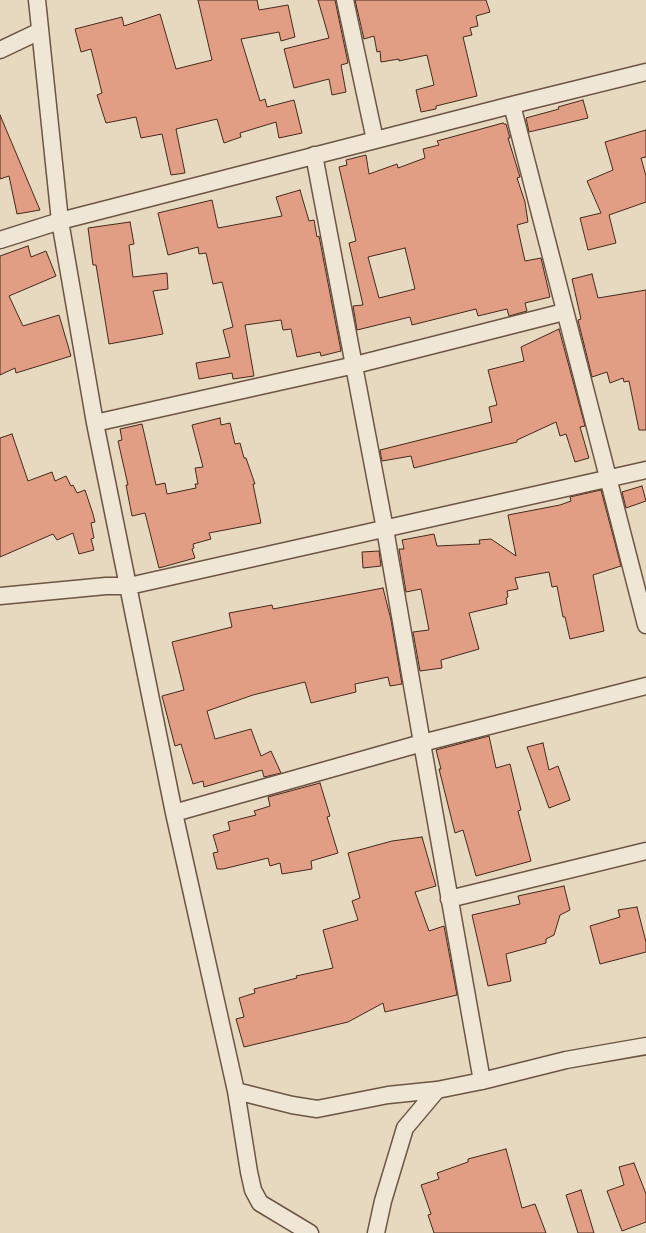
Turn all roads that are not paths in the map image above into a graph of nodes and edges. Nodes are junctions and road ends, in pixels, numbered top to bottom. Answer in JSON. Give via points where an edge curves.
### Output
{"nodes":[{"id":1,"x":37,"y":0,"type":"edge"},
{"id":2,"x":345,"y":0,"type":"edge"},
{"id":3,"x":40,"y":31,"type":"junction"},
{"id":4,"x":0,"y":50,"type":"edge"},
{"id":5,"x":646,"y":72,"type":"edge"},
{"id":6,"x":512,"y":105,"type":"junction"},
{"id":7,"x":375,"y":140,"type":"junction"},
{"id":8,"x":314,"y":155,"type":"junction"},
{"id":9,"x":60,"y":221,"type":"junction"},
{"id":10,"x":0,"y":240,"type":"edge"},
{"id":11,"x":564,"y":312,"type":"junction"},
{"id":12,"x":355,"y":365,"type":"junction"},
{"id":13,"x":95,"y":423,"type":"junction"},
{"id":14,"x":646,"y":470,"type":"edge"},
{"id":15,"x":608,"y":478,"type":"junction"},
{"id":16,"x":385,"y":528,"type":"junction"},
{"id":17,"x":129,"y":586,"type":"junction"},
{"id":18,"x":0,"y":596,"type":"edge"},
{"id":19,"x":646,"y":625,"type":"edge"},
{"id":20,"x":646,"y":686,"type":"edge"},
{"id":21,"x":422,"y":743,"type":"junction"},
{"id":22,"x":174,"y":813,"type":"junction"},
{"id":23,"x":646,"y":851,"type":"edge"},
{"id":24,"x":449,"y":899,"type":"junction"},
{"id":25,"x":646,"y":1046,"type":"edge"},
{"id":26,"x":482,"y":1081,"type":"junction"},
{"id":27,"x":437,"y":1090,"type":"junction"},
{"id":28,"x":236,"y":1091,"type":"junction"},
{"id":29,"x":310,"y":1233,"type":"edge"},
{"id":30,"x":376,"y":1233,"type":"edge"}],
"edges":[{"from":1,"to":3,"type":"street"},
{"from":2,"to":7,"type":"street"},
{"from":3,"to":4,"type":"street"},
{"from":3,"to":9,"type":"street"},
{"from":5,"to":6,"type":"street"},
{"from":6,"to":7,"type":"street"},
{"from":6,"to":11,"type":"street"},
{"from":7,"to":8,"type":"street"},
{"from":8,"to":9,"type":"street"},
{"from":8,"to":12,"type":"street"},
{"from":9,"to":10,"type":"street"},
{"from":9,"to":13,"type":"street"},
{"from":11,"to":12,"type":"street"},
{"from":11,"to":15,"type":"street"},
{"from":12,"to":13,"type":"street"},
{"from":12,"to":16,"type":"street"},
{"from":13,"to":17,"type":"street"},
{"from":14,"to":15,"type":"street"},
{"from":15,"to":16,"type":"street"},
{"from":15,"to":19,"type":"street"},
{"from":16,"to":17,"type":"street"},
{"from":16,"to":21,"type":"street"},
{"from":17,"to":18,"type":"street"},
{"from":17,"to":22,"type":"street"},
{"from":20,"to":21,"type":"street"},
{"from":21,"to":22,"type":"street"},
{"from":21,"to":24,"type":"street"},
{"from":22,"to":28,"type":"street"},
{"from":23,"to":24,"type":"street"},
{"from":24,"to":26,"type":"street"},
{"from":25,"to":26,"type":"street","via":[[566,1060]]},
{"from":26,"to":27,"type":"street"},
{"from":27,"to":28,"type":"street","via":[[388,1095],[317,1109]]},
{"from":27,"to":30,"type":"street","via":[[405,1128]]},
{"from":28,"to":29,"type":"street","via":[[253,1190],[260,1203]]}]}
